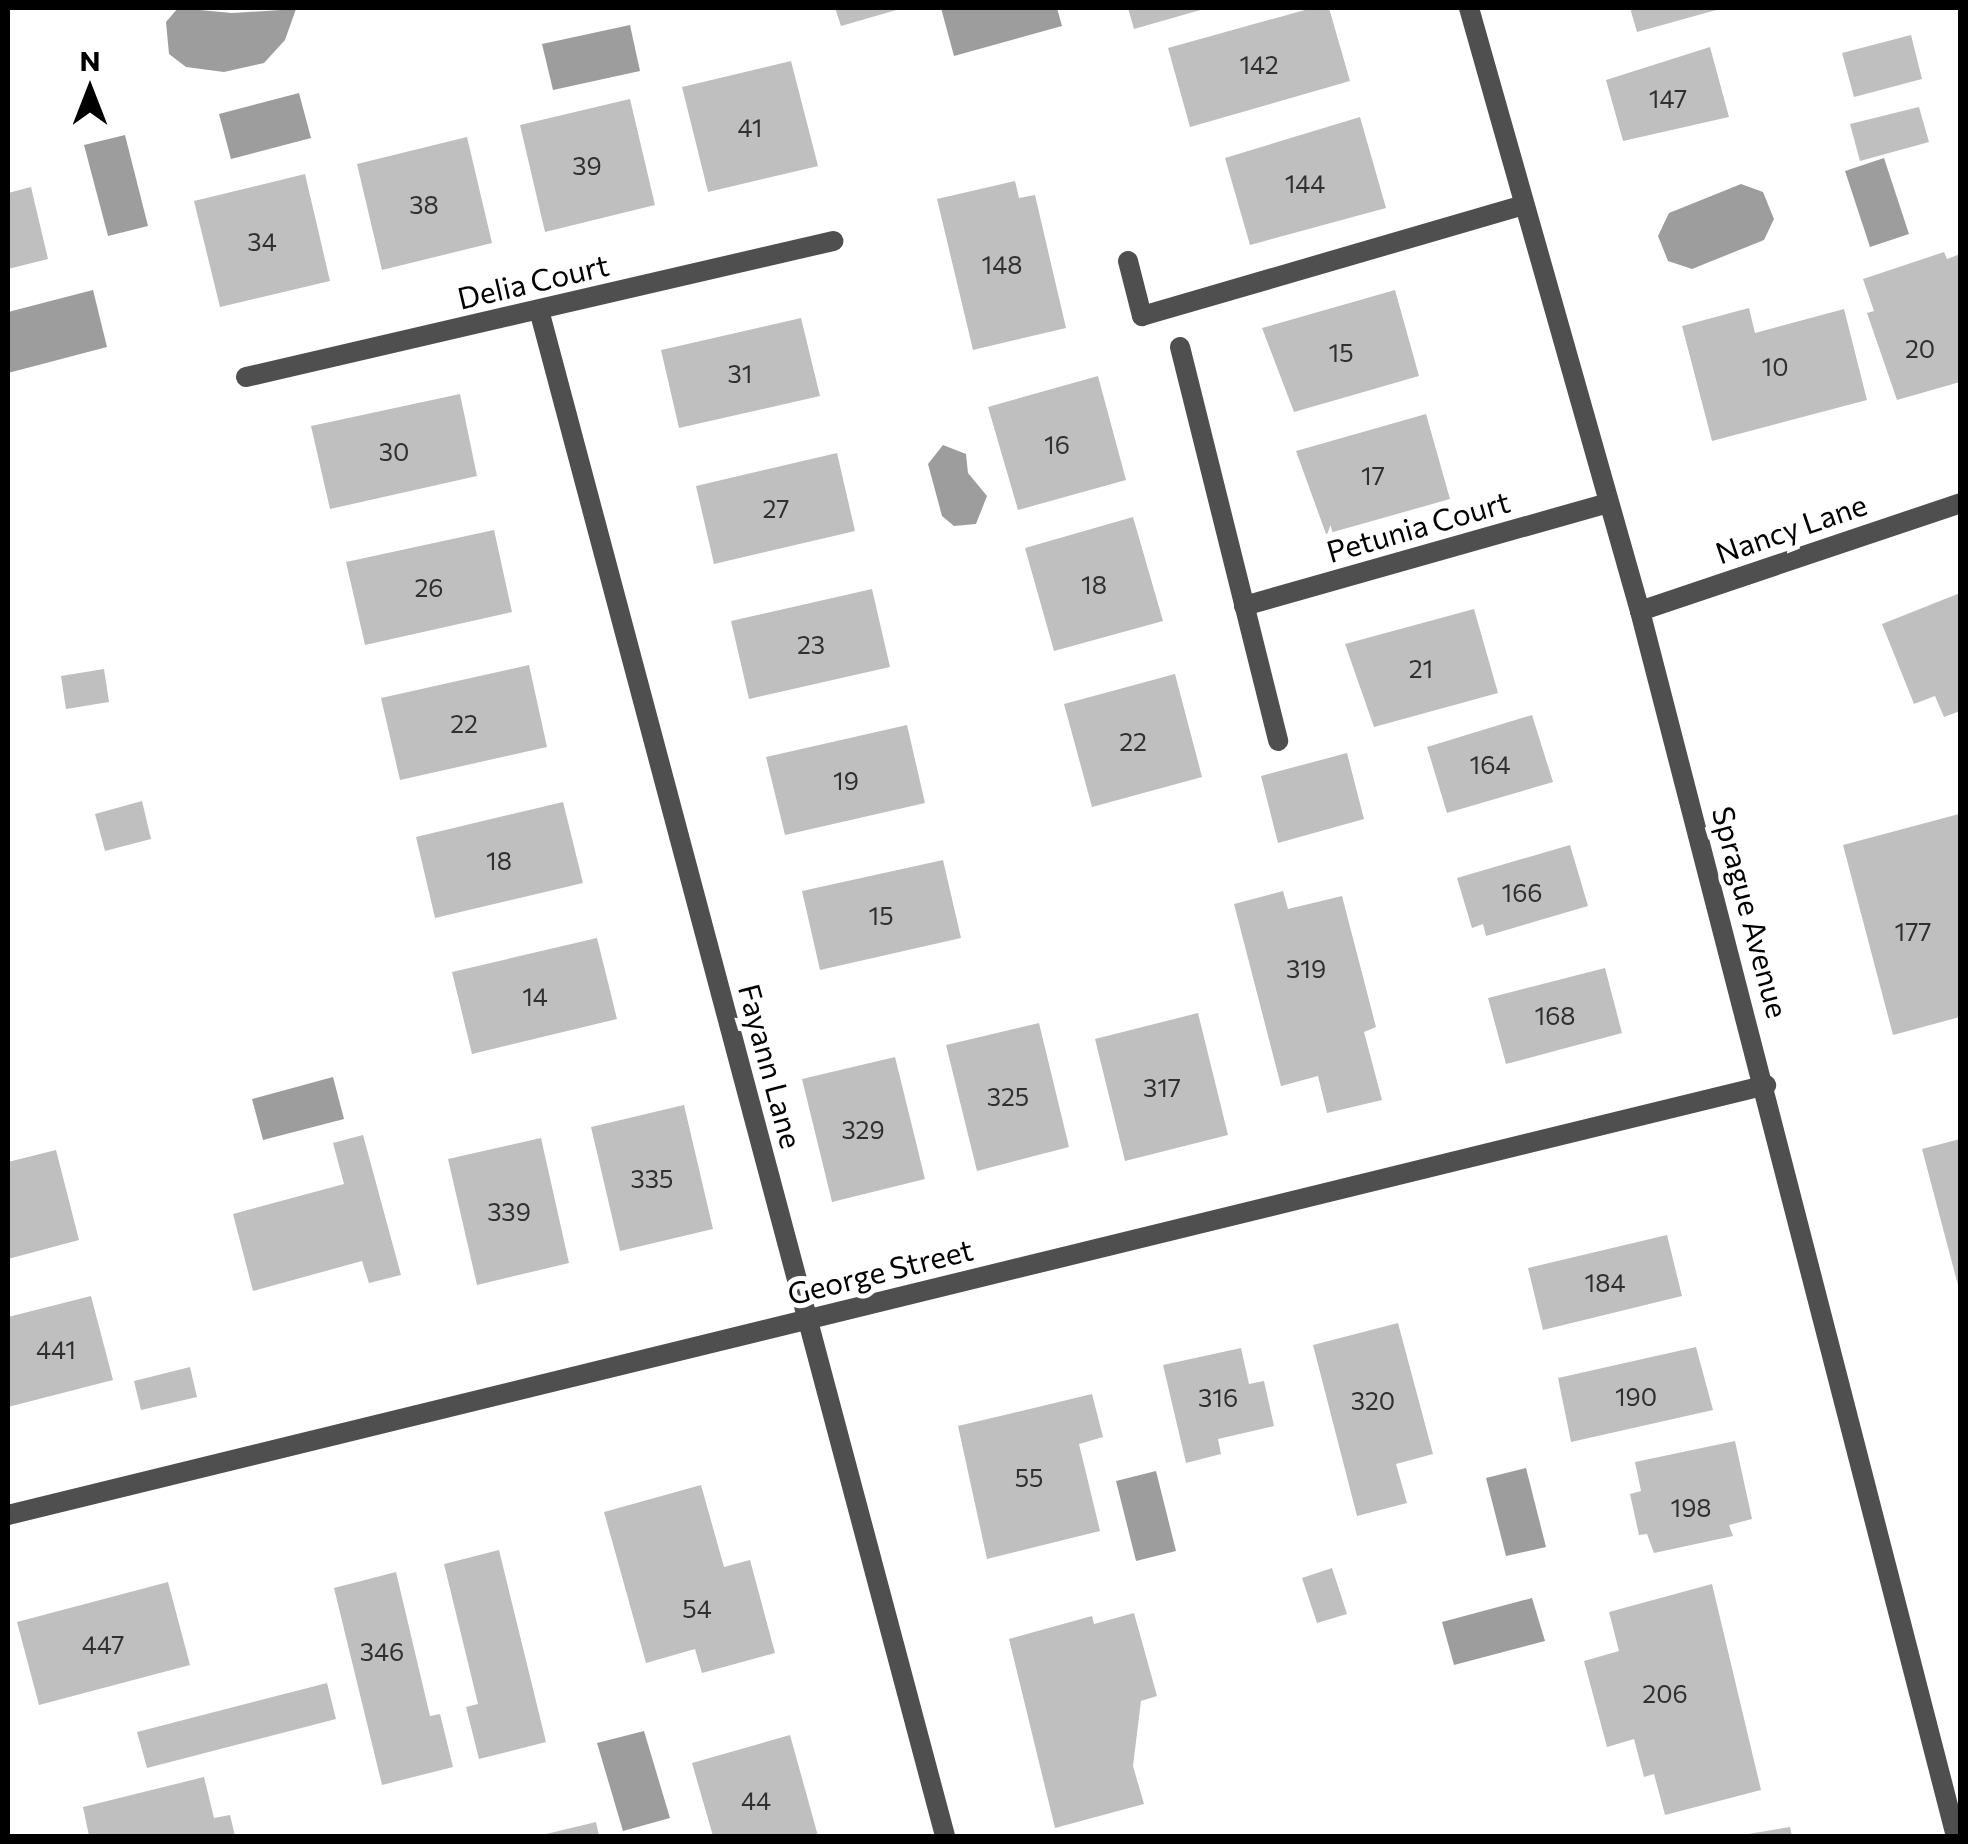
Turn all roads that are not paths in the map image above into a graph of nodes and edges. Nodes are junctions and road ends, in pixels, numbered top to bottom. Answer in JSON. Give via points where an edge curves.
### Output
{"nodes":[{"id":1,"x":1469,"y":8,"type":"edge"},
{"id":2,"x":1524,"y":205,"type":"junction"},
{"id":3,"x":834,"y":241,"type":"dead end"},
{"id":4,"x":1128,"y":262,"type":"dead end"},
{"id":5,"x":539,"y":310,"type":"junction"},
{"id":6,"x":1180,"y":348,"type":"dead end"},
{"id":7,"x":246,"y":377,"type":"dead end"},
{"id":8,"x":1609,"y":502,"type":"junction"},
{"id":9,"x":1960,"y":503,"type":"edge"},
{"id":10,"x":1244,"y":606,"type":"junction"},
{"id":11,"x":1640,"y":611,"type":"junction"},
{"id":12,"x":1278,"y":740,"type":"dead end"},
{"id":13,"x":1766,"y":1085,"type":"junction"},
{"id":14,"x":808,"y":1320,"type":"junction"},
{"id":15,"x":8,"y":1516,"type":"edge"},
{"id":16,"x":946,"y":1836,"type":"edge"},
{"id":17,"x":1956,"y":1836,"type":"edge"}],
"edges":[{"from":1,"to":2,"type":"street","name":"Sprague Avenue"},
{"from":2,"to":4,"type":"street","via":[[1142,316]]},
{"from":2,"to":8,"type":"street","name":"Sprague Avenue"},
{"from":3,"to":5,"type":"street","name":"Delia Court"},
{"from":5,"to":7,"type":"street","name":"Delia Court"},
{"from":5,"to":14,"type":"street","name":"Fayann Lane"},
{"from":6,"to":10,"type":"street"},
{"from":8,"to":10,"type":"street","name":"Petunia Court"},
{"from":8,"to":11,"type":"street","name":"Sprague Avenue"},
{"from":9,"to":11,"type":"street","name":"Nancy Lane"},
{"from":10,"to":12,"type":"street"},
{"from":11,"to":13,"type":"street","name":"Sprague Avenue"},
{"from":13,"to":14,"type":"street","name":"George Street"},
{"from":13,"to":17,"type":"street","name":"Sprague Avenue"},
{"from":14,"to":15,"type":"street","name":"George Street"},
{"from":14,"to":16,"type":"street","name":"Fayann Lane"}]}
